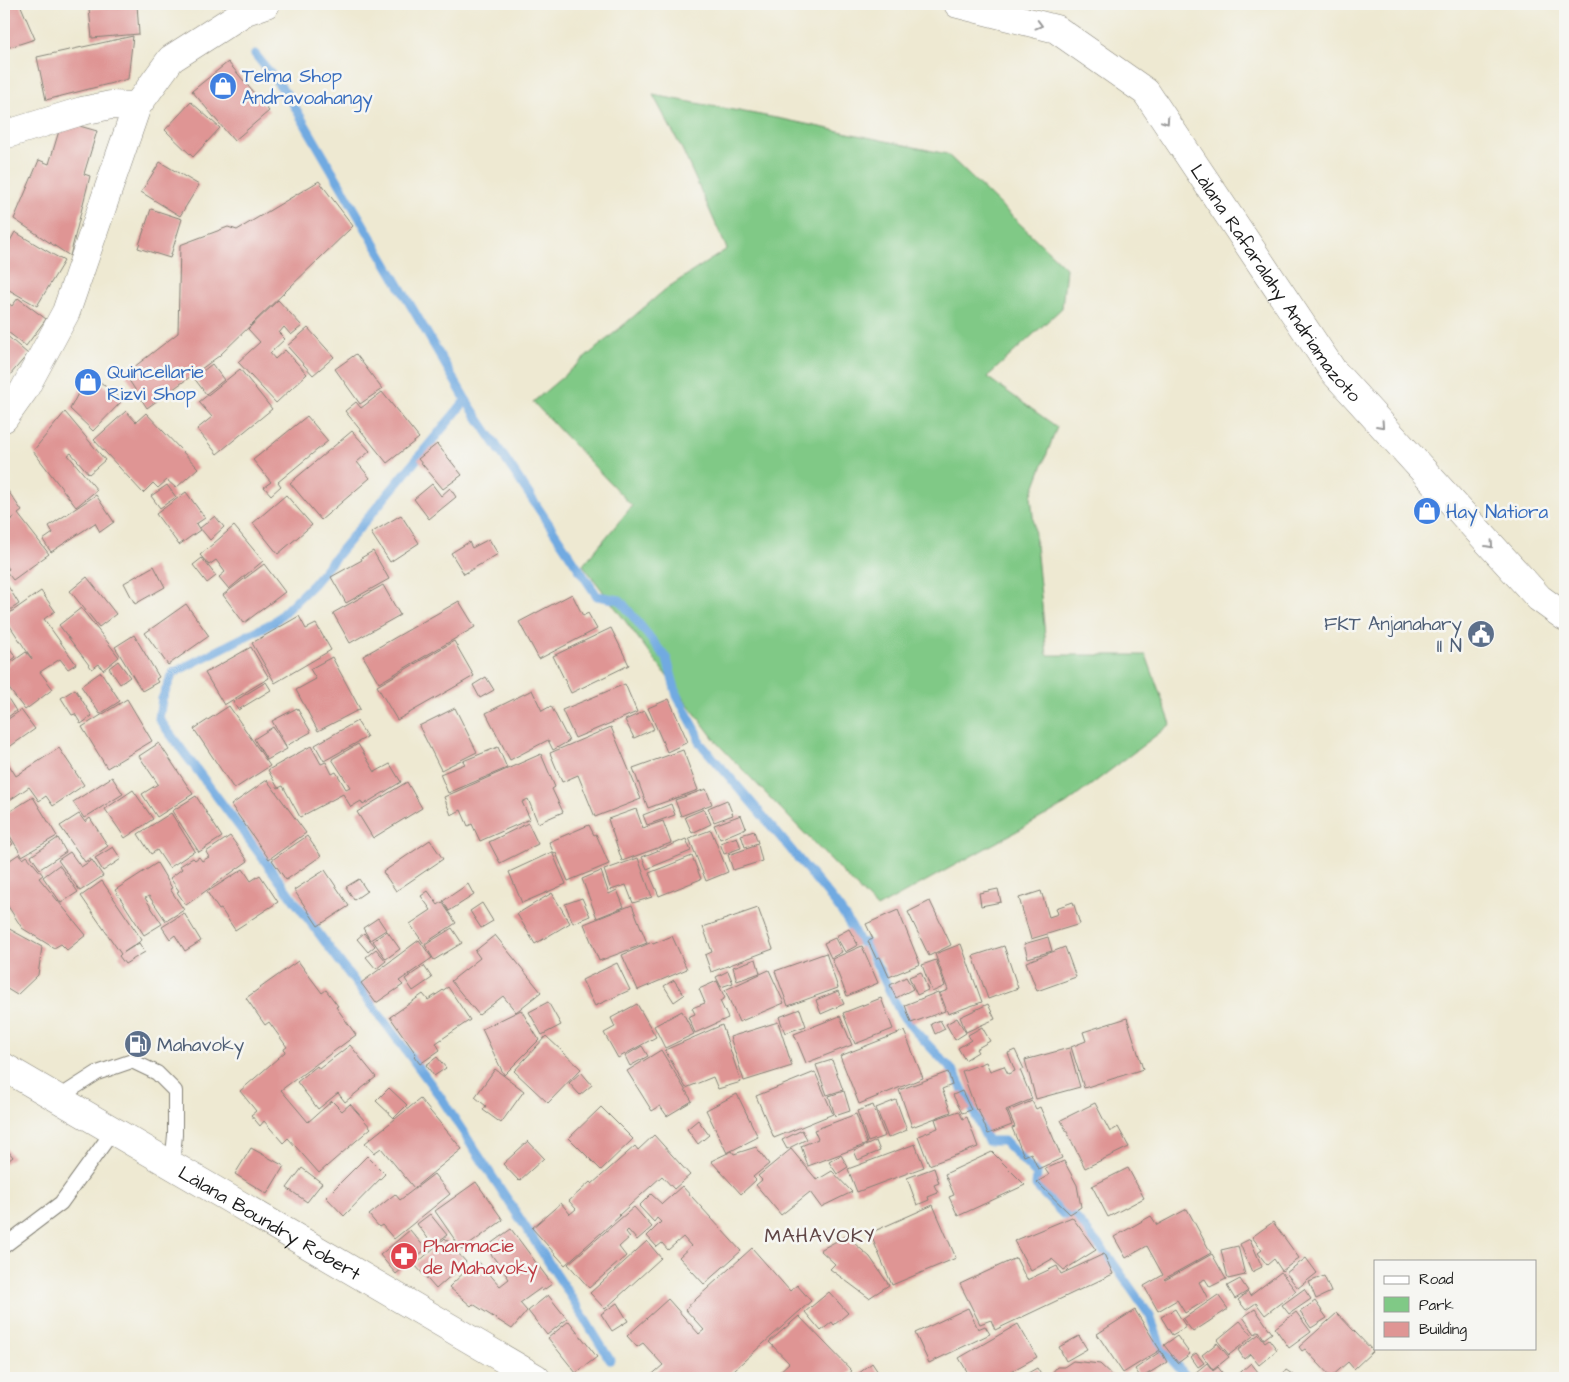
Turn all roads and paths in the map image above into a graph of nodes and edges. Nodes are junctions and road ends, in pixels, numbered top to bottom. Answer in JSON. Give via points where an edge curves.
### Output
{"nodes":[{"id":1,"x":958,"y":4,"type":"edge"},
{"id":2,"x":253,"y":6,"type":"edge"},
{"id":3,"x":137,"y":106,"type":"junction"},
{"id":4,"x":4,"y":135,"type":"edge"},
{"id":5,"x":4,"y":418,"type":"edge"},
{"id":6,"x":1565,"y":617,"type":"edge"},
{"id":7,"x":4,"y":1067,"type":"edge"},
{"id":8,"x":58,"y":1098,"type":"junction"},
{"id":9,"x":113,"y":1130,"type":"junction"},
{"id":10,"x":172,"y":1165,"type":"junction"},
{"id":11,"x":4,"y":1246,"type":"edge"},
{"id":12,"x":536,"y":1378,"type":"edge"}],
"edges":[{"from":1,"to":6,"type":"main road","name":"Làlana Rafaralahy Andriamazoto","one_way":true,"via":[[1056,29],[1146,92],[1333,371],[1539,598]]},
{"from":2,"to":3,"type":"main road","via":[[171,58]]},
{"from":3,"to":4,"type":"main road","via":[[111,105],[82,111]]},
{"from":3,"to":5,"type":"main road","via":[[66,312],[24,390]]},
{"from":7,"to":8,"type":"main road","name":"Làlana Boundry Robert"},
{"from":8,"to":9,"type":"main road","name":"Làlana Boundry Robert"},
{"from":8,"to":10,"type":"lane","via":[[97,1073],[132,1061],[157,1073],[175,1091]]},
{"from":9,"to":10,"type":"main road","name":"Làlana Boundry Robert"},
{"from":9,"to":11,"type":"lane","via":[[61,1203]]},
{"from":10,"to":12,"type":"main road","name":"Làlana Boundry Robert"}]}
